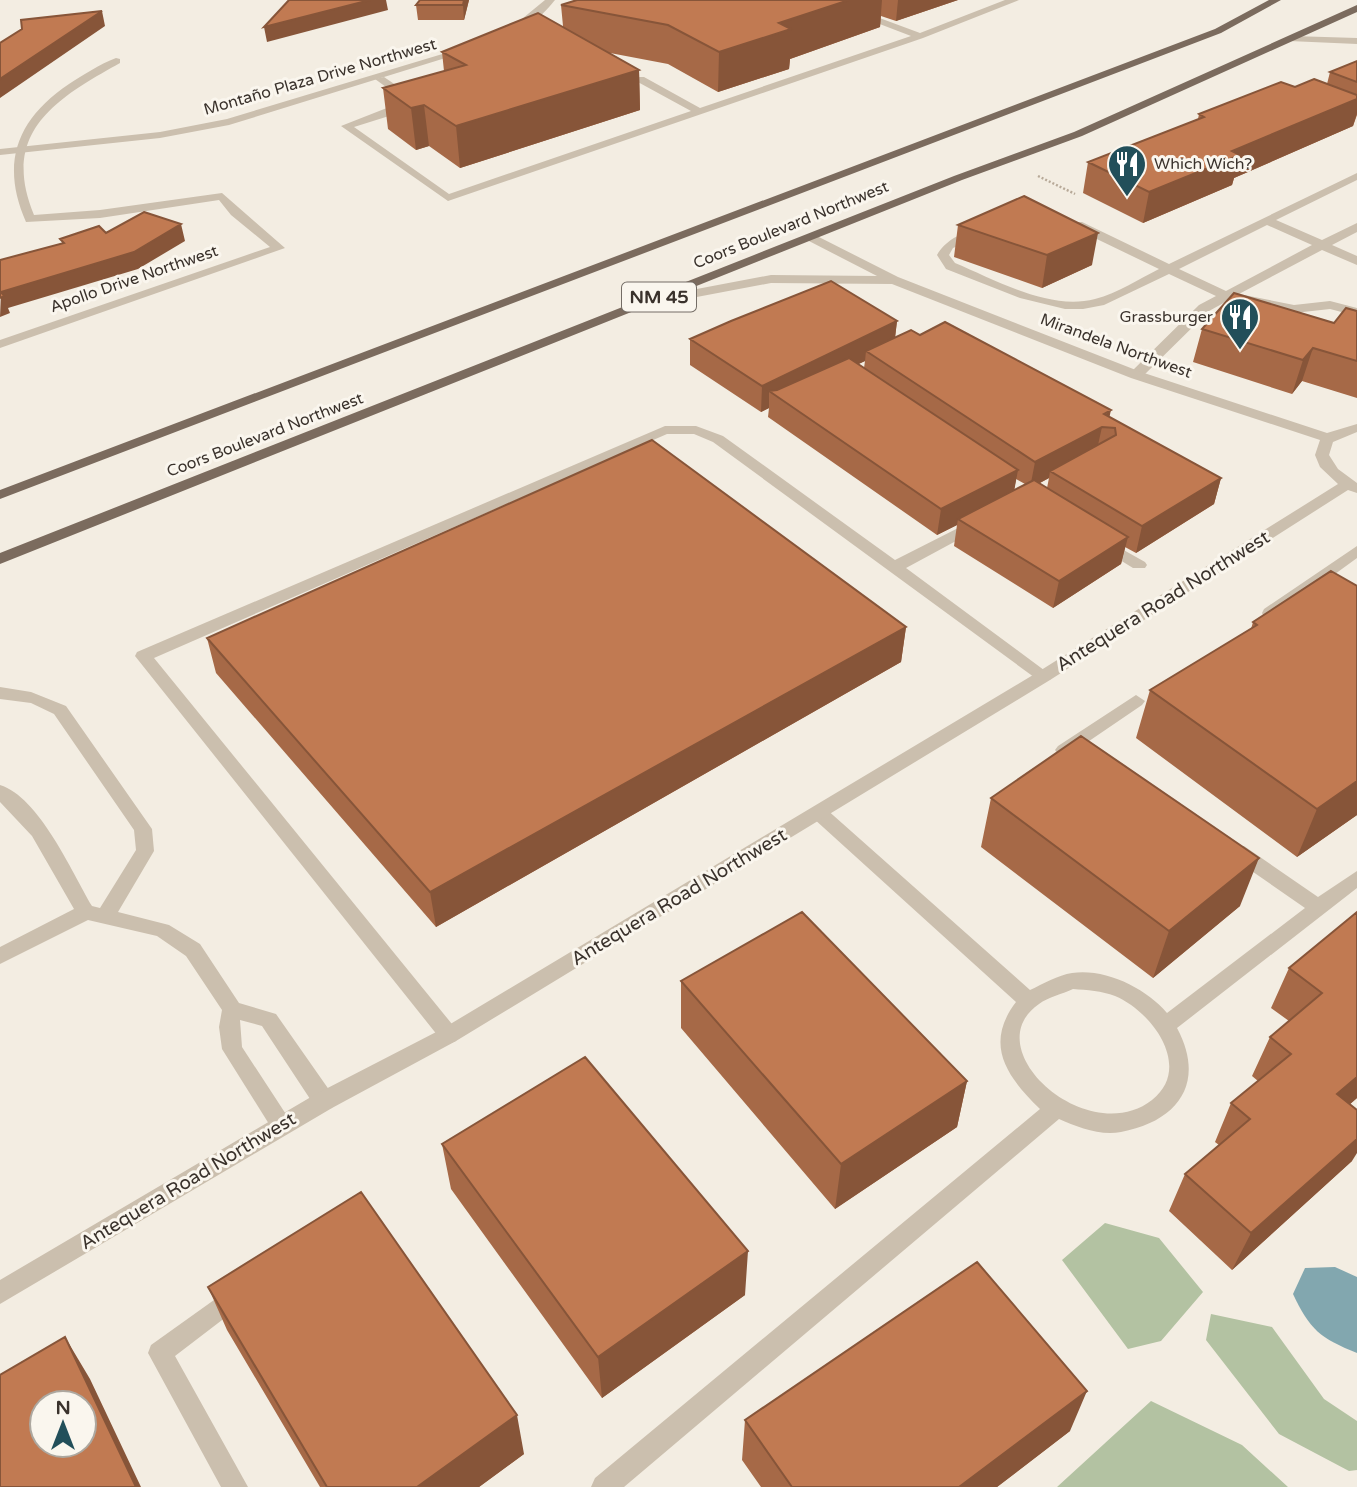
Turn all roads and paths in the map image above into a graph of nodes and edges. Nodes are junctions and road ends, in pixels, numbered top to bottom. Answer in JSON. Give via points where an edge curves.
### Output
{"nodes":[{"id":1,"x":550,"y":0,"type":"edge"},
{"id":2,"x":822,"y":0,"type":"edge"},
{"id":3,"x":1014,"y":0,"type":"edge"},
{"id":4,"x":1276,"y":0,"type":"edge"},
{"id":5,"x":1357,"y":8,"type":"edge"},
{"id":6,"x":514,"y":30,"type":"edge"},
{"id":7,"x":920,"y":36,"type":"junction"},
{"id":8,"x":1292,"y":39,"type":"junction"},
{"id":9,"x":1357,"y":41,"type":"edge"},
{"id":10,"x":480,"y":46,"type":"edge"},
{"id":11,"x":116,"y":61,"type":"dead end"},
{"id":12,"x":380,"y":79,"type":"junction"},
{"id":13,"x":640,"y":79,"type":"dead end"},
{"id":14,"x":700,"y":112,"type":"junction"},
{"id":15,"x":20,"y":149,"type":"junction"},
{"id":16,"x":0,"y":152,"type":"edge"},
{"id":17,"x":1038,"y":176,"type":"dead end"},
{"id":18,"x":1357,"y":176,"type":"edge"},
{"id":19,"x":1075,"y":194,"type":"dead end"},
{"id":20,"x":1060,"y":216,"type":"edge"},
{"id":21,"x":1268,"y":221,"type":"junction"},
{"id":22,"x":1357,"y":227,"type":"edge"},
{"id":23,"x":984,"y":230,"type":"edge"},
{"id":24,"x":811,"y":237,"type":"junction"},
{"id":25,"x":1322,"y":245,"type":"junction"},
{"id":26,"x":1357,"y":261,"type":"edge"},
{"id":27,"x":1169,"y":269,"type":"junction"},
{"id":28,"x":894,"y":280,"type":"junction"},
{"id":29,"x":1224,"y":295,"type":"junction"},
{"id":30,"x":644,"y":303,"type":"junction"},
{"id":31,"x":1357,"y":312,"type":"edge"},
{"id":32,"x":0,"y":344,"type":"edge"},
{"id":33,"x":1136,"y":375,"type":"junction"},
{"id":34,"x":1357,"y":428,"type":"edge"},
{"id":35,"x":1327,"y":438,"type":"junction"},
{"id":36,"x":1353,"y":487,"type":"edge"},
{"id":37,"x":0,"y":495,"type":"edge"},
{"id":38,"x":992,"y":516,"type":"edge"},
{"id":39,"x":1095,"y":538,"type":"edge"},
{"id":40,"x":1357,"y":551,"type":"edge"},
{"id":41,"x":0,"y":559,"type":"edge"},
{"id":42,"x":1139,"y":565,"type":"dead end"},
{"id":43,"x":895,"y":568,"type":"junction"},
{"id":44,"x":1261,"y":619,"type":"edge"},
{"id":45,"x":1044,"y":676,"type":"junction"},
{"id":46,"x":0,"y":693,"type":"edge"},
{"id":47,"x":1136,"y":701,"type":"dead end"},
{"id":48,"x":1050,"y":759,"type":"edge"},
{"id":49,"x":0,"y":792,"type":"edge"},
{"id":50,"x":819,"y":813,"type":"junction"},
{"id":51,"x":1224,"y":842,"type":"edge"},
{"id":52,"x":1357,"y":878,"type":"edge"},
{"id":53,"x":1318,"y":907,"type":"junction"},
{"id":54,"x":96,"y":914,"type":"junction"},
{"id":55,"x":0,"y":956,"type":"edge"},
{"id":56,"x":1027,"y":999,"type":"junction"},
{"id":57,"x":232,"y":1009,"type":"junction"},
{"id":58,"x":1167,"y":1024,"type":"junction"},
{"id":59,"x":449,"y":1035,"type":"junction"},
{"id":60,"x":324,"y":1101,"type":"junction"},
{"id":61,"x":1055,"y":1109,"type":"junction"},
{"id":62,"x":282,"y":1125,"type":"junction"},
{"id":63,"x":253,"y":1283,"type":"edge"},
{"id":64,"x":0,"y":1293,"type":"edge"},
{"id":65,"x":235,"y":1487,"type":"edge"},
{"id":66,"x":604,"y":1487,"type":"edge"}],
"edges":[{"from":1,"to":6,"type":"street"},
{"from":2,"to":7,"type":"street"},
{"from":3,"to":7,"type":"street"},
{"from":4,"to":37,"type":"main road","name":"Coors Boulevard Northwest","number":"NM 45","via":[[1218,31]]},
{"from":5,"to":8,"type":"main road","name":"Coors Boulevard Northwest","number":"NM 45"},
{"from":7,"to":14,"type":"street"},
{"from":8,"to":9,"type":"street"},
{"from":8,"to":24,"type":"main road","name":"Coors Boulevard Northwest","number":"NM 45","via":[[1078,134]]},
{"from":10,"to":12,"type":"street","name":"Montaño Plaza Drive Northwest"},
{"from":11,"to":15,"type":"street","via":[[49,102],[33,120]]},
{"from":12,"to":14,"type":"street","via":[[402,94],[402,105],[346,126],[448,198]]},
{"from":12,"to":15,"type":"street","name":"Montaño Plaza Drive Northwest","via":[[229,122],[160,135]]},
{"from":13,"to":14,"type":"street"},
{"from":15,"to":16,"type":"street","name":"Montaño Plaza Drive Northwest"},
{"from":15,"to":32,"type":"street","name":"Apollo Drive Northwest","via":[[17,184],[30,219],[222,196],[235,213],[279,248]]},
{"from":17,"to":19,"type":"path"},
{"from":18,"to":21,"type":"street"},
{"from":20,"to":27,"type":"street"},
{"from":21,"to":25,"type":"street"},
{"from":21,"to":27,"type":"street"},
{"from":22,"to":25,"type":"street"},
{"from":23,"to":27,"type":"street","via":[[948,246],[943,255],[950,267],[1045,301],[1073,306],[1099,303]]},
{"from":24,"to":28,"type":"street","name":"Mirandela Northwest"},
{"from":24,"to":30,"type":"main road","name":"Coors Boulevard Northwest","number":"NM 45"},
{"from":25,"to":26,"type":"street"},
{"from":25,"to":29,"type":"street"},
{"from":27,"to":29,"type":"street"},
{"from":28,"to":30,"type":"street","name":"Mirandela Northwest","via":[[771,279]]},
{"from":28,"to":33,"type":"street","name":"Mirandela Northwest"},
{"from":29,"to":31,"type":"street","via":[[1294,309],[1330,305]]},
{"from":29,"to":33,"type":"street","via":[[1204,308]]},
{"from":30,"to":41,"type":"main road","name":"Coors Boulevard Northwest","number":"NM 45"},
{"from":33,"to":35,"type":"street","name":"Mirandela Northwest"},
{"from":34,"to":35,"type":"street"},
{"from":35,"to":36,"type":"street","via":[[1320,449],[1322,461],[1331,474]]},
{"from":36,"to":45,"type":"street","name":"Antequera Road Northwest"},
{"from":38,"to":43,"type":"street"},
{"from":39,"to":42,"type":"street"},
{"from":40,"to":44,"type":"street","via":[[1316,586]]},
{"from":43,"to":45,"type":"street"},
{"from":43,"to":59,"type":"street","via":[[719,439],[696,430],[665,430],[143,656]]},
{"from":45,"to":50,"type":"street","name":"Antequera Road Northwest"},
{"from":46,"to":54,"type":"street","via":[[37,698],[60,710],[143,829],[145,851]]},
{"from":47,"to":48,"type":"street","via":[[1086,743]]},
{"from":49,"to":54,"type":"street","via":[[30,819]]},
{"from":50,"to":56,"type":"street"},
{"from":50,"to":59,"type":"street","name":"Antequera Road Northwest"},
{"from":51,"to":53,"type":"street"},
{"from":52,"to":53,"type":"street"},
{"from":53,"to":58,"type":"street"},
{"from":54,"to":55,"type":"street"},
{"from":54,"to":57,"type":"street","via":[[162,930],[193,950]]},
{"from":56,"to":58,"type":"street","via":[[1047,987],[1072,981],[1098,983],[1125,991]]},
{"from":56,"to":61,"type":"street","via":[[1008,1033],[1009,1053],[1034,1094]]},
{"from":57,"to":60,"type":"street","via":[[269,1020]]},
{"from":57,"to":62,"type":"street","via":[[232,1049]]},
{"from":58,"to":61,"type":"street","via":[[1178,1047],[1181,1069],[1174,1091],[1159,1108],[1137,1120],[1110,1124],[1082,1120]]},
{"from":59,"to":60,"type":"street","name":"Antequera Road Northwest"},
{"from":60,"to":62,"type":"street","name":"Antequera Road Northwest"},
{"from":61,"to":66,"type":"street"},
{"from":62,"to":64,"type":"street","name":"Antequera Road Northwest"},
{"from":63,"to":65,"type":"street","via":[[160,1353]]}]}
